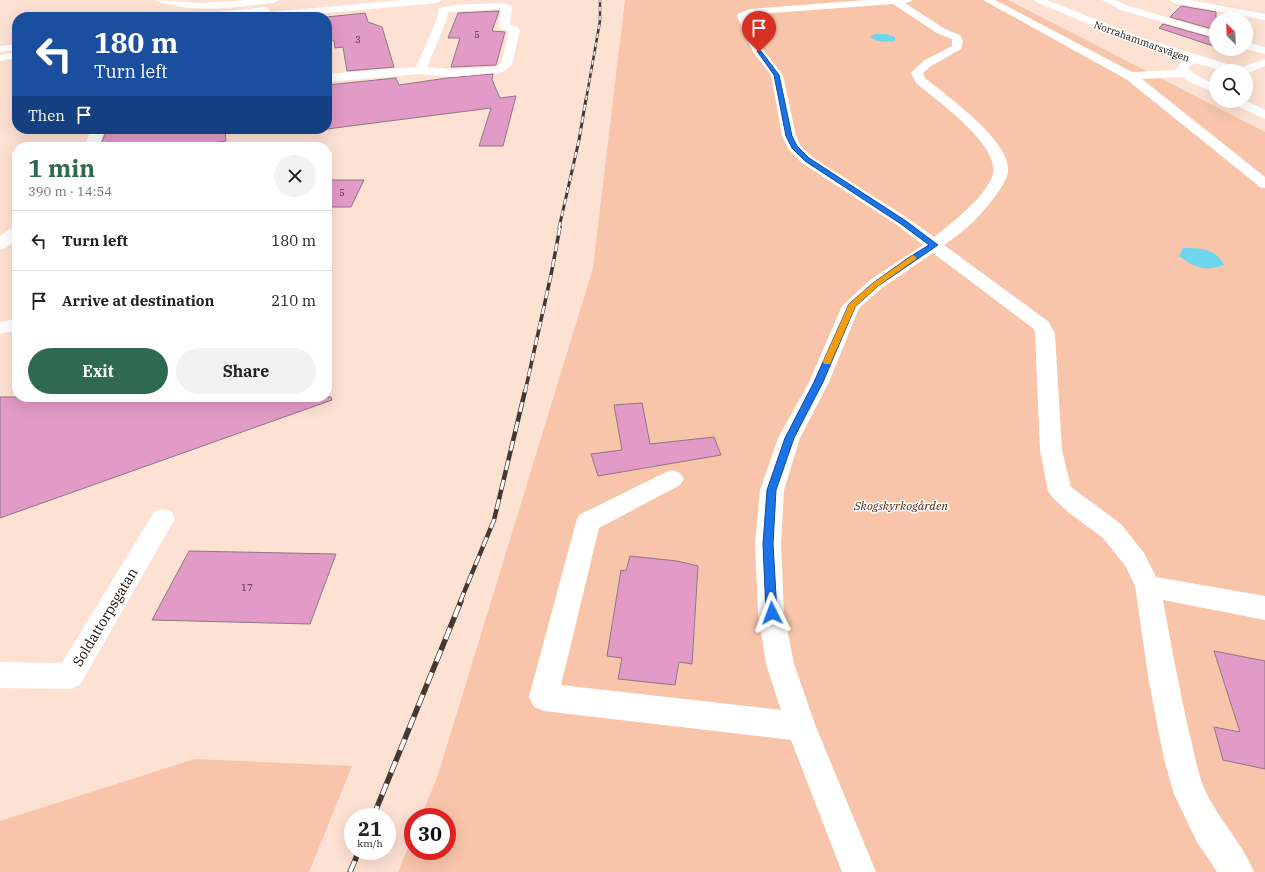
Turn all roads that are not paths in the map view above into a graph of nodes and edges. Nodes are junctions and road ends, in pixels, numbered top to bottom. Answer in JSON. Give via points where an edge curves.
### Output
{"nodes":[{"id":1,"x":162,"y":0,"type":"edge"},
{"id":2,"x":274,"y":0,"type":"edge"},
{"id":3,"x":380,"y":0,"type":"edge"},
{"id":4,"x":437,"y":0,"type":"edge"},
{"id":5,"x":901,"y":0,"type":"edge"},
{"id":6,"x":988,"y":0,"type":"edge"},
{"id":7,"x":1039,"y":0,"type":"edge"},
{"id":8,"x":1107,"y":0,"type":"edge"},
{"id":9,"x":1174,"y":0,"type":"edge"},
{"id":10,"x":1147,"y":5,"type":"dead end"},
{"id":11,"x":1125,"y":8,"type":"junction"},
{"id":12,"x":252,"y":12,"type":"edge"},
{"id":13,"x":305,"y":12,"type":"edge"},
{"id":14,"x":1265,"y":17,"type":"edge"},
{"id":15,"x":1209,"y":33,"type":"edge"},
{"id":16,"x":12,"y":41,"type":"edge"},
{"id":17,"x":0,"y":43,"type":"edge"},
{"id":18,"x":1253,"y":47,"type":"edge"},
{"id":19,"x":12,"y":48,"type":"edge"},
{"id":20,"x":0,"y":49,"type":"edge"},
{"id":21,"x":1265,"y":51,"type":"edge"},
{"id":22,"x":12,"y":55,"type":"edge"},
{"id":23,"x":0,"y":58,"type":"edge"},
{"id":24,"x":1194,"y":59,"type":"junction"},
{"id":25,"x":1265,"y":62,"type":"edge"},
{"id":26,"x":1212,"y":64,"type":"edge"},
{"id":27,"x":1253,"y":68,"type":"edge"},
{"id":28,"x":420,"y":70,"type":"junction"},
{"id":29,"x":1186,"y":73,"type":"junction"},
{"id":30,"x":1253,"y":75,"type":"edge"},
{"id":31,"x":1130,"y":76,"type":"junction"},
{"id":32,"x":332,"y":77,"type":"edge"},
{"id":33,"x":1259,"y":77,"type":"dead end"},
{"id":34,"x":1209,"y":86,"type":"edge"},
{"id":35,"x":1251,"y":108,"type":"edge"},
{"id":36,"x":1265,"y":115,"type":"edge"},
{"id":37,"x":1265,"y":184,"type":"edge"},
{"id":38,"x":934,"y":245,"type":"junction"},
{"id":39,"x":12,"y":325,"type":"edge"},
{"id":40,"x":0,"y":328,"type":"edge"},
{"id":41,"x":672,"y":479,"type":"dead end"},
{"id":42,"x":163,"y":519,"type":"dead end"},
{"id":43,"x":1148,"y":586,"type":"junction"},
{"id":44,"x":1265,"y":608,"type":"edge"},
{"id":45,"x":0,"y":675,"type":"edge"},
{"id":46,"x":801,"y":727,"type":"junction"},
{"id":47,"x":859,"y":872,"type":"edge"},
{"id":48,"x":1237,"y":872,"type":"edge"}],
"edges":[{"from":1,"to":2,"type":"main road","via":[[196,5]]},
{"from":3,"to":12,"type":"main road"},
{"from":4,"to":13,"type":"main road"},
{"from":5,"to":38,"type":"main road","via":[[941,31],[956,37],[957,47],[925,64],[917,73],[920,80],[977,128],[991,144],[999,158],[1001,172],[996,185],[981,204],[964,222]]},
{"from":5,"to":38,"type":"main road","via":[[750,12],[742,16],[759,52],[777,75],[789,136],[794,147],[807,160]]},
{"from":6,"to":31,"type":"main road"},
{"from":7,"to":24,"type":"main road","name":"Norrahammarsvägen"},
{"from":8,"to":11,"type":"main road"},
{"from":9,"to":14,"type":"main road"},
{"from":10,"to":11,"type":"main road"},
{"from":11,"to":15,"type":"main road"},
{"from":16,"to":17,"type":"main road"},
{"from":18,"to":21,"type":"main road"},
{"from":19,"to":20,"type":"main road"},
{"from":22,"to":23,"type":"main road"},
{"from":24,"to":26,"type":"main road"},
{"from":24,"to":29,"type":"main road","name":"Norrahammarsvägen","via":[[1185,64],[1182,70]]},
{"from":25,"to":27,"type":"main road"},
{"from":28,"to":28,"type":"main road","via":[[452,73],[499,70],[506,64],[515,30],[504,26],[508,8],[502,6],[443,10],[442,19]]},
{"from":28,"to":32,"type":"main road"},
{"from":29,"to":31,"type":"main road"},
{"from":29,"to":34,"type":"main road","name":"Norrahammarsvägen"},
{"from":30,"to":33,"type":"main road"},
{"from":31,"to":37,"type":"main road"},
{"from":35,"to":36,"type":"main road"},
{"from":38,"to":43,"type":"main road","via":[[1042,326],[1045,334],[1051,450],[1060,491],[1112,531],[1135,560]]},
{"from":38,"to":46,"type":"main road","via":[[876,284],[851,306],[818,382],[789,438],[772,490],[768,544],[772,613],[780,664]]},
{"from":39,"to":40,"type":"main road"},
{"from":41,"to":46,"type":"main road","via":[[588,522],[544,697]]},
{"from":42,"to":45,"type":"main road","name":"Soldattorpsgatan","via":[[70,676]]},
{"from":43,"to":44,"type":"main road"},
{"from":43,"to":48,"type":"main road","via":[[1163,682],[1190,794],[1209,830]]},
{"from":46,"to":47,"type":"main road"}]}
